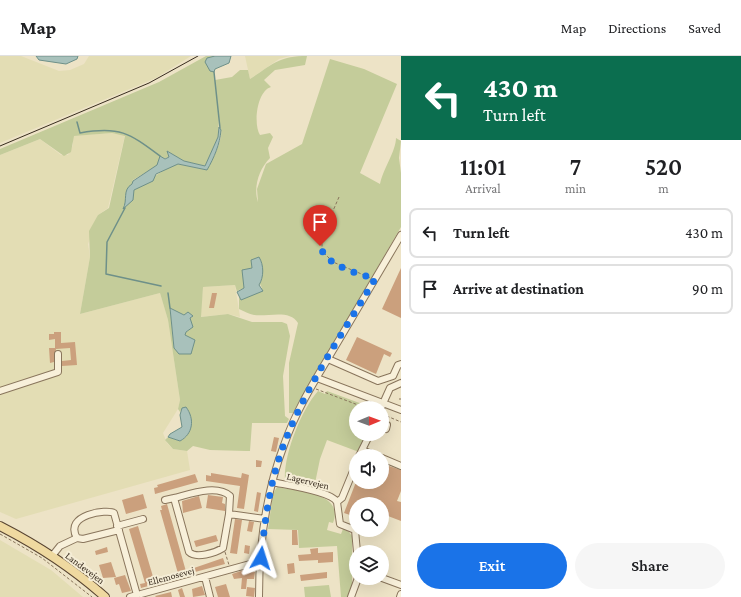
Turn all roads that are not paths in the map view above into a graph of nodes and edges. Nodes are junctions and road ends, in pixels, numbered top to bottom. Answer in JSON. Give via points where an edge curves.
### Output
{"nodes":[{"id":1,"x":401,"y":235,"type":"edge"},
{"id":2,"x":58,"y":354,"type":"dead end"},
{"id":3,"x":328,"y":359,"type":"junction"},
{"id":4,"x":401,"y":364,"type":"edge"},
{"id":5,"x":317,"y":378,"type":"junction"},
{"id":6,"x":401,"y":383,"type":"edge"},
{"id":7,"x":0,"y":391,"type":"edge"},
{"id":8,"x":370,"y":401,"type":"edge"},
{"id":9,"x":384,"y":401,"type":"edge"},
{"id":10,"x":389,"y":407,"type":"edge"},
{"id":11,"x":401,"y":410,"type":"edge"},
{"id":12,"x":389,"y":461,"type":"edge"},
{"id":13,"x":401,"y":466,"type":"edge"},
{"id":14,"x":349,"y":481,"type":"edge"},
{"id":15,"x":272,"y":482,"type":"junction"},
{"id":16,"x":174,"y":498,"type":"junction"},
{"id":17,"x":166,"y":500,"type":"dead end"},
{"id":18,"x":337,"y":502,"type":"junction"},
{"id":19,"x":229,"y":514,"type":"junction"},
{"id":20,"x":143,"y":519,"type":"dead end"},
{"id":21,"x":265,"y":519,"type":"junction"},
{"id":22,"x":0,"y":526,"type":"edge"},
{"id":23,"x":118,"y":528,"type":"junction"},
{"id":24,"x":77,"y":538,"type":"junction"},
{"id":25,"x":356,"y":545,"type":"edge"},
{"id":26,"x":52,"y":556,"type":"junction"},
{"id":27,"x":261,"y":561,"type":"junction"},
{"id":28,"x":205,"y":577,"type":"junction"},
{"id":29,"x":389,"y":581,"type":"edge"},
{"id":30,"x":356,"y":585,"type":"edge"},
{"id":31,"x":401,"y":585,"type":"edge"},
{"id":32,"x":401,"y":594,"type":"edge"},
{"id":33,"x":136,"y":595,"type":"edge"},
{"id":34,"x":98,"y":597,"type":"edge"},
{"id":35,"x":105,"y":597,"type":"edge"},
{"id":36,"x":210,"y":597,"type":"edge"},
{"id":37,"x":259,"y":597,"type":"edge"},
{"id":38,"x":352,"y":597,"type":"edge"},
{"id":39,"x":400,"y":597,"type":"edge"}],
"edges":[{"from":1,"to":3,"type":"street"},
{"from":2,"to":7,"type":"street","via":[[58,372]]},
{"from":3,"to":4,"type":"street","via":[[378,381],[393,376]]},
{"from":3,"to":5,"type":"street"},
{"from":5,"to":8,"type":"street"},
{"from":5,"to":15,"type":"street","via":[[289,432]]},
{"from":6,"to":9,"type":"street","via":[[390,388]]},
{"from":10,"to":11,"type":"street"},
{"from":12,"to":13,"type":"street"},
{"from":14,"to":18,"type":"street","via":[[342,498]]},
{"from":15,"to":18,"type":"street","name":"Lagervejen","via":[[334,498]]},
{"from":15,"to":21,"type":"street"},
{"from":16,"to":17,"type":"street"},
{"from":16,"to":19,"type":"street","via":[[202,490],[228,493],[231,498]]},
{"from":16,"to":19,"type":"street","via":[[192,555],[197,556],[223,548]]},
{"from":18,"to":25,"type":"street","via":[[340,524],[355,530]]},
{"from":19,"to":21,"type":"street"},
{"from":20,"to":23,"type":"street"},
{"from":21,"to":27,"type":"street"},
{"from":22,"to":26,"type":"main road","name":"Landevejen"},
{"from":23,"to":24,"type":"street","via":[[88,539]]},
{"from":23,"to":24,"type":"street","via":[[114,513],[111,511],[77,520],[73,531]]},
{"from":23,"to":33,"type":"street"},
{"from":24,"to":26,"type":"street","via":[[60,546]]},
{"from":26,"to":34,"type":"main road","name":"Landevejen"},
{"from":26,"to":35,"type":"main road","name":"Landevejen"},
{"from":27,"to":28,"type":"street","name":"Ellemosevej"},
{"from":27,"to":37,"type":"street"},
{"from":28,"to":33,"type":"street","name":"Ellemosevej"},
{"from":28,"to":36,"type":"street","name":"Ellemosevej"},
{"from":29,"to":31,"type":"street"},
{"from":30,"to":38,"type":"street"},
{"from":32,"to":39,"type":"street"}]}
